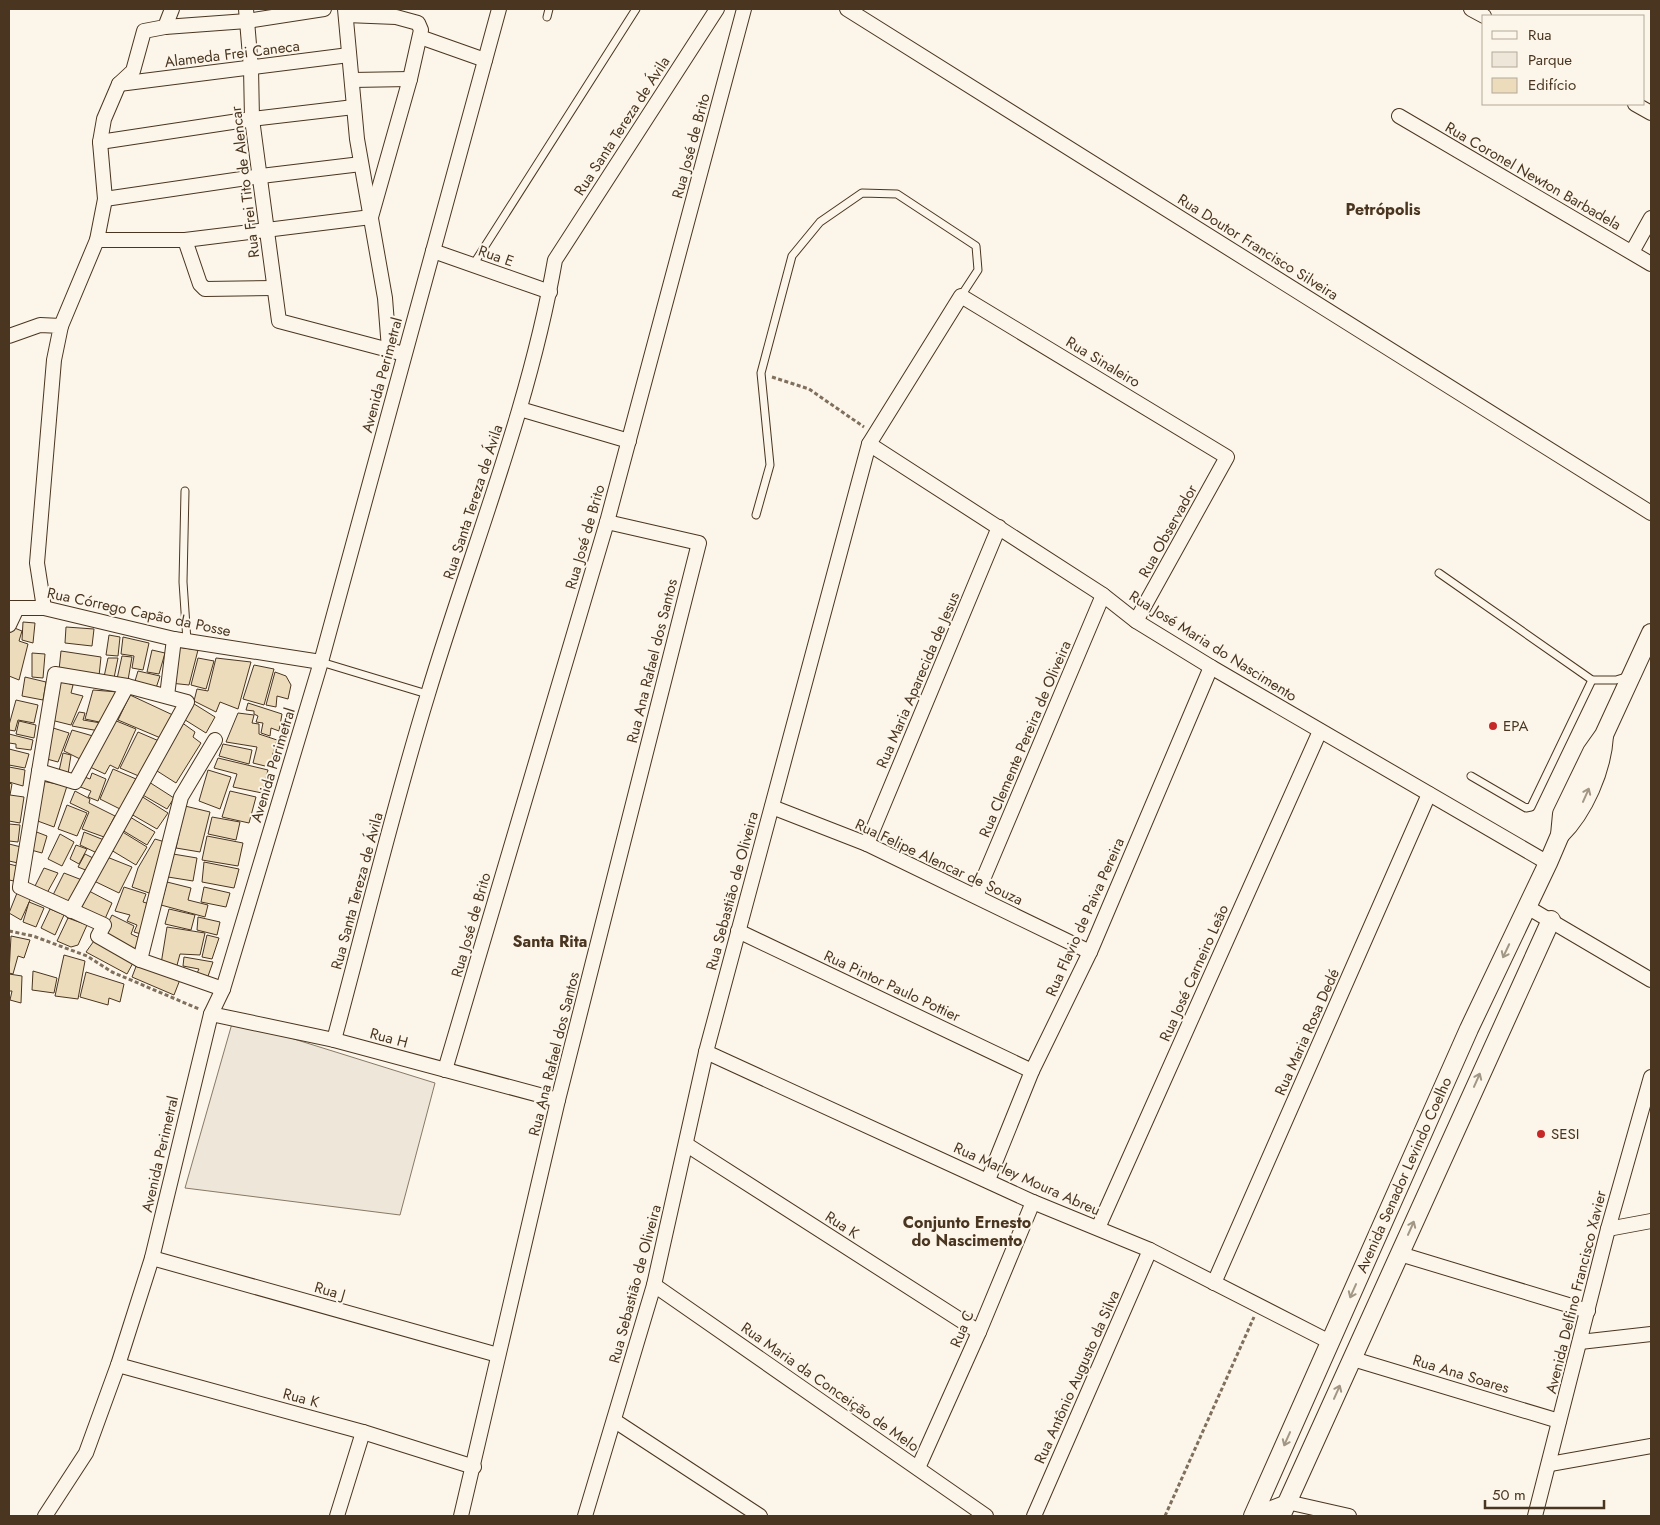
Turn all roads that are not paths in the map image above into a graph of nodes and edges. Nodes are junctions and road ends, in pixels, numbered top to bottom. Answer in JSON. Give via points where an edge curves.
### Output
{"nodes":[{"id":1,"x":172,"y":9,"type":"edge"},
{"id":2,"x":324,"y":9,"type":"edge"},
{"id":3,"x":499,"y":9,"type":"edge"},
{"id":4,"x":549,"y":9,"type":"edge"},
{"id":5,"x":636,"y":9,"type":"edge"},
{"id":6,"x":717,"y":9,"type":"edge"},
{"id":7,"x":744,"y":9,"type":"edge"},
{"id":8,"x":847,"y":9,"type":"edge"},
{"id":9,"x":1471,"y":9,"type":"edge"},
{"id":10,"x":346,"y":12,"type":"edge"},
{"id":11,"x":246,"y":15,"type":"edge"},
{"id":12,"x":1482,"y":15,"type":"edge"},
{"id":13,"x":547,"y":17,"type":"dead end"},
{"id":14,"x":166,"y":27,"type":"junction"},
{"id":15,"x":420,"y":32,"type":"junction"},
{"id":16,"x":349,"y":55,"type":"junction"},
{"id":17,"x":485,"y":60,"type":"junction"},
{"id":18,"x":251,"y":68,"type":"junction"},
{"id":19,"x":410,"y":79,"type":"junction"},
{"id":20,"x":352,"y":80,"type":"junction"},
{"id":21,"x":119,"y":84,"type":"junction"},
{"id":22,"x":1637,"y":105,"type":"edge"},
{"id":23,"x":354,"y":107,"type":"junction"},
{"id":24,"x":1651,"y":113,"type":"edge"},
{"id":25,"x":1399,"y":116,"type":"dead end"},
{"id":26,"x":252,"y":119,"type":"junction"},
{"id":27,"x":100,"y":142,"type":"junction"},
{"id":28,"x":361,"y":164,"type":"junction"},
{"id":29,"x":261,"y":176,"type":"junction"},
{"id":30,"x":104,"y":199,"type":"junction"},
{"id":31,"x":370,"y":217,"type":"junction"},
{"id":32,"x":1651,"y":218,"type":"edge"},
{"id":33,"x":266,"y":230,"type":"junction"},
{"id":34,"x":98,"y":240,"type":"junction"},
{"id":35,"x":185,"y":240,"type":"junction"},
{"id":36,"x":433,"y":251,"type":"junction"},
{"id":37,"x":1632,"y":252,"type":"junction"},
{"id":38,"x":1651,"y":264,"type":"edge"},
{"id":39,"x":472,"y":266,"type":"junction"},
{"id":40,"x":274,"y":288,"type":"junction"},
{"id":41,"x":550,"y":292,"type":"junction"},
{"id":42,"x":961,"y":296,"type":"junction"},
{"id":43,"x":61,"y":326,"type":"junction"},
{"id":44,"x":9,"y":336,"type":"edge"},
{"id":45,"x":389,"y":349,"type":"junction"},
{"id":46,"x":404,"y":354,"type":"junction"},
{"id":47,"x":520,"y":409,"type":"junction"},
{"id":48,"x":629,"y":441,"type":"junction"},
{"id":49,"x":869,"y":444,"type":"junction"},
{"id":50,"x":1227,"y":457,"type":"joint"},
{"id":51,"x":185,"y":491,"type":"dead end"},
{"id":52,"x":1651,"y":513,"type":"edge"},
{"id":53,"x":756,"y":515,"type":"dead end"},
{"id":54,"x":607,"y":522,"type":"junction"},
{"id":55,"x":999,"y":527,"type":"junction"},
{"id":56,"x":1439,"y":573,"type":"dead end"},
{"id":57,"x":1103,"y":595,"type":"junction"},
{"id":58,"x":13,"y":608,"type":"edge"},
{"id":59,"x":44,"y":608,"type":"junction"},
{"id":60,"x":1136,"y":621,"type":"junction"},
{"id":61,"x":9,"y":625,"type":"edge"},
{"id":62,"x":1651,"y":633,"type":"edge"},
{"id":63,"x":181,"y":640,"type":"junction"},
{"id":64,"x":321,"y":662,"type":"junction"},
{"id":65,"x":1211,"y":666,"type":"junction"},
{"id":66,"x":1632,"y":675,"type":"junction"},
{"id":67,"x":1592,"y":680,"type":"junction"},
{"id":68,"x":127,"y":686,"type":"junction"},
{"id":69,"x":428,"y":694,"type":"junction"},
{"id":70,"x":167,"y":696,"type":"junction"},
{"id":71,"x":1320,"y":731,"type":"junction"},
{"id":72,"x":215,"y":740,"type":"dead end"},
{"id":73,"x":39,"y":771,"type":"junction"},
{"id":74,"x":1471,"y":776,"type":"dead end"},
{"id":75,"x":1429,"y":794,"type":"junction"},
{"id":76,"x":772,"y":807,"type":"junction"},
{"id":77,"x":866,"y":844,"type":"junction"},
{"id":78,"x":1548,"y":863,"type":"junction"},
{"id":79,"x":976,"y":896,"type":"junction"},
{"id":80,"x":1527,"y":907,"type":"junction"},
{"id":81,"x":71,"y":911,"type":"junction"},
{"id":82,"x":1551,"y":920,"type":"junction"},
{"id":83,"x":738,"y":931,"type":"junction"},
{"id":84,"x":1090,"y":952,"type":"junction"},
{"id":85,"x":140,"y":960,"type":"junction"},
{"id":86,"x":1651,"y":980,"type":"edge"},
{"id":87,"x":223,"y":989,"type":"junction"},
{"id":88,"x":211,"y":1014,"type":"junction"},
{"id":89,"x":334,"y":1040,"type":"junction"},
{"id":90,"x":706,"y":1052,"type":"junction"},
{"id":91,"x":445,"y":1070,"type":"junction"},
{"id":92,"x":1032,"y":1071,"type":"junction"},
{"id":93,"x":1651,"y":1077,"type":"edge"},
{"id":94,"x":558,"y":1100,"type":"junction"},
{"id":95,"x":1646,"y":1107,"type":"edge"},
{"id":96,"x":687,"y":1145,"type":"junction"},
{"id":97,"x":988,"y":1180,"type":"junction"},
{"id":98,"x":1033,"y":1202,"type":"junction"},
{"id":99,"x":1651,"y":1221,"type":"edge"},
{"id":100,"x":1098,"y":1228,"type":"junction"},
{"id":101,"x":1608,"y":1229,"type":"junction"},
{"id":102,"x":1150,"y":1250,"type":"junction"},
{"id":103,"x":1400,"y":1254,"type":"junction"},
{"id":104,"x":152,"y":1258,"type":"junction"},
{"id":105,"x":1214,"y":1284,"type":"junction"},
{"id":106,"x":654,"y":1285,"type":"junction"},
{"id":107,"x":1588,"y":1311,"type":"junction"},
{"id":108,"x":979,"y":1332,"type":"junction"},
{"id":109,"x":1651,"y":1334,"type":"edge"},
{"id":110,"x":1330,"y":1342,"type":"junction"},
{"id":111,"x":1580,"y":1342,"type":"junction"},
{"id":112,"x":498,"y":1355,"type":"junction"},
{"id":113,"x":1353,"y":1358,"type":"junction"},
{"id":114,"x":118,"y":1365,"type":"junction"},
{"id":115,"x":615,"y":1421,"type":"junction"},
{"id":116,"x":1560,"y":1421,"type":"junction"},
{"id":117,"x":363,"y":1432,"type":"junction"},
{"id":118,"x":1651,"y":1446,"type":"edge"},
{"id":119,"x":1550,"y":1464,"type":"junction"},
{"id":120,"x":474,"y":1467,"type":"junction"},
{"id":121,"x":918,"y":1468,"type":"junction"},
{"id":122,"x":1284,"y":1509,"type":"edge"},
{"id":123,"x":45,"y":1516,"type":"edge"},
{"id":124,"x":337,"y":1516,"type":"edge"},
{"id":125,"x":461,"y":1516,"type":"edge"},
{"id":126,"x":585,"y":1516,"type":"edge"},
{"id":127,"x":760,"y":1516,"type":"edge"},
{"id":128,"x":986,"y":1516,"type":"edge"},
{"id":129,"x":1034,"y":1516,"type":"edge"},
{"id":130,"x":1253,"y":1516,"type":"edge"},
{"id":131,"x":1349,"y":1516,"type":"edge"},
{"id":132,"x":1535,"y":1516,"type":"edge"}],
"edges":[{"from":1,"to":14,"type":"street"},
{"from":2,"to":11,"type":"street"},
{"from":3,"to":17,"type":"street","name":"Avenida Perimetral"},
{"from":4,"to":13,"type":"lane"},
{"from":5,"to":39,"type":"lane"},
{"from":6,"to":41,"type":"street","name":"Rua Santa Tereza de Ávila","via":[[555,260]]},
{"from":7,"to":48,"type":"street","name":"Rua José de Brito"},
{"from":8,"to":52,"type":"street","name":"Rua Doutor Francisco Silveira"},
{"from":9,"to":12,"type":"street"},
{"from":10,"to":15,"type":"street","via":[[408,18],[418,23]]},
{"from":10,"to":16,"type":"street"},
{"from":11,"to":14,"type":"street"},
{"from":11,"to":18,"type":"street","name":"Rua Frei Tito de Alencar"},
{"from":14,"to":21,"type":"street","via":[[144,31],[133,71]]},
{"from":15,"to":17,"type":"street"},
{"from":15,"to":19,"type":"street"},
{"from":16,"to":18,"type":"street","name":"Alameda Frei Caneca"},
{"from":16,"to":20,"type":"street"},
{"from":17,"to":36,"type":"street","name":"Avenida Perimetral"},
{"from":18,"to":21,"type":"street","name":"Alameda Frei Caneca"},
{"from":18,"to":26,"type":"street","name":"Rua Frei Tito de Alencar"},
{"from":19,"to":20,"type":"street"},
{"from":19,"to":31,"type":"street"},
{"from":20,"to":23,"type":"street"},
{"from":21,"to":27,"type":"street","via":[[104,119]]},
{"from":22,"to":24,"type":"street"},
{"from":23,"to":26,"type":"street"},
{"from":23,"to":28,"type":"street"},
{"from":25,"to":37,"type":"street","name":"Rua Coronel Newton Barbadela"},
{"from":26,"to":27,"type":"street"},
{"from":26,"to":29,"type":"street","name":"Rua Frei Tito de Alencar"},
{"from":27,"to":30,"type":"street"},
{"from":28,"to":29,"type":"street"},
{"from":28,"to":31,"type":"street"},
{"from":29,"to":30,"type":"street"},
{"from":29,"to":33,"type":"street","name":"Rua Frei Tito de Alencar"},
{"from":30,"to":34,"type":"street"},
{"from":31,"to":33,"type":"street"},
{"from":31,"to":45,"type":"street","via":[[385,298]]},
{"from":32,"to":37,"type":"street"},
{"from":33,"to":35,"type":"street"},
{"from":33,"to":40,"type":"street","name":"Rua Frei Tito de Alencar"},
{"from":34,"to":35,"type":"street"},
{"from":34,"to":43,"type":"street"},
{"from":35,"to":40,"type":"street","via":[[200,284],[205,289]]},
{"from":36,"to":39,"type":"street","name":"Rua E"},
{"from":36,"to":46,"type":"street","name":"Avenida Perimetral"},
{"from":37,"to":38,"type":"street","name":"Rua Coronel Newton Barbadela"},
{"from":39,"to":41,"type":"street","name":"Rua E"},
{"from":40,"to":45,"type":"street","name":"Rua Frei Tito de Alencar","via":[[279,321]]},
{"from":41,"to":47,"type":"street","name":"Rua Santa Tereza de Ávila"},
{"from":42,"to":49,"type":"street","name":"Rua Sebastião de Oliveira"},
{"from":42,"to":50,"type":"street","name":"Rua Sinaleiro"},
{"from":42,"to":53,"type":"lane","via":[[978,270],[976,246],[897,194],[862,193],[820,222],[792,256],[761,373],[770,465]]},
{"from":43,"to":44,"type":"street","via":[[40,325]]},
{"from":43,"to":59,"type":"street","via":[[54,360],[38,563]]},
{"from":45,"to":46,"type":"street"},
{"from":46,"to":64,"type":"street","name":"Avenida Perimetral"},
{"from":47,"to":48,"type":"street"},
{"from":47,"to":69,"type":"street","name":"Rua Santa Tereza de Ávila"},
{"from":48,"to":54,"type":"street","name":"Rua José de Brito"},
{"from":49,"to":55,"type":"street","name":"Rua José Maria do Nascimento"},
{"from":49,"to":76,"type":"street","name":"Rua Sebastião de Oliveira"},
{"from":50,"to":60,"type":"street","name":"Rua Observador"},
{"from":51,"to":63,"type":"lane"},
{"from":54,"to":91,"type":"street","name":"Rua José de Brito"},
{"from":54,"to":94,"type":"street","name":"Rua Ana Rafael dos Santos","via":[[699,543]]},
{"from":55,"to":57,"type":"street","name":"Rua José Maria do Nascimento"},
{"from":55,"to":77,"type":"street","name":"Rua Maria Aparecida de Jesus"},
{"from":56,"to":67,"type":"lane"},
{"from":57,"to":60,"type":"street","name":"Rua José Maria do Nascimento"},
{"from":57,"to":79,"type":"street","name":"Rua Clemente Pereira de Oliveira"},
{"from":58,"to":59,"type":"street","name":"Rua Córrego Capão da Posse"},
{"from":58,"to":61,"type":"street"},
{"from":59,"to":63,"type":"street","name":"Rua Córrego Capão da Posse"},
{"from":60,"to":65,"type":"street","name":"Rua José Maria do Nascimento"},
{"from":62,"to":66,"type":"street","name":"Avenida Senador Levindo Coelho"},
{"from":63,"to":64,"type":"street","name":"Rua Córrego Capão da Posse"},
{"from":63,"to":70,"type":"street"},
{"from":64,"to":69,"type":"lane"},
{"from":64,"to":87,"type":"street","name":"Avenida Perimetral"},
{"from":65,"to":71,"type":"street","name":"Rua José Maria do Nascimento"},
{"from":65,"to":84,"type":"street","name":"Rua Flavio de Paiva Pereira"},
{"from":66,"to":67,"type":"lane","via":[[1616,680]]},
{"from":66,"to":78,"type":"street","name":"Avenida Senador Levindo Coelho","via":[[1562,814],[1560,835]]},
{"from":67,"to":74,"type":"lane","via":[[1531,807],[1526,808]]},
{"from":68,"to":70,"type":"street"},
{"from":68,"to":73,"type":"street","via":[[75,782]]},
{"from":68,"to":73,"type":"street","via":[[55,674]]},
{"from":69,"to":89,"type":"street","name":"Rua Santa Tereza de Ávila"},
{"from":70,"to":81,"type":"street","via":[[187,702]]},
{"from":71,"to":75,"type":"street","name":"Rua José Maria do Nascimento"},
{"from":71,"to":100,"type":"street","name":"Rua José Carneiro Leão"},
{"from":72,"to":85,"type":"street","via":[[181,797]]},
{"from":73,"to":81,"type":"street","via":[[20,887]]},
{"from":75,"to":78,"type":"street","name":"Rua José Maria do Nascimento"},
{"from":75,"to":105,"type":"street","name":"Rua Maria Rosa Dedé"},
{"from":76,"to":77,"type":"street","name":"Rua Felipe Alencar de Souza"},
{"from":76,"to":83,"type":"street","name":"Rua Sebastião de Oliveira"},
{"from":77,"to":79,"type":"street","name":"Rua Felipe Alencar de Souza"},
{"from":78,"to":80,"type":"street","name":"Avenida Senador Levindo Coelho"},
{"from":79,"to":84,"type":"street","name":"Rua Felipe Alencar de Souza"},
{"from":80,"to":82,"type":"street"},
{"from":80,"to":110,"type":"street","name":"Avenida Senador Levindo Coelho","one_way":true,"via":[[1469,1029]]},
{"from":81,"to":85,"type":"street","via":[[104,925],[98,936]]},
{"from":82,"to":86,"type":"street"},
{"from":103,"to":82,"type":"street","name":"Avenida Senador Levindo Coelho","one_way":true},
{"from":83,"to":90,"type":"street","name":"Rua Sebastião de Oliveira"},
{"from":83,"to":92,"type":"street","name":"Rua Pintor Paulo Pottier"},
{"from":84,"to":92,"type":"street","name":"Rua Flavio de Paiva Pereira"},
{"from":85,"to":87,"type":"street"},
{"from":87,"to":88,"type":"street","name":"Avenida Perimetral"},
{"from":88,"to":89,"type":"street","name":"Rua H"},
{"from":88,"to":104,"type":"street","name":"Avenida Perimetral"},
{"from":89,"to":91,"type":"street","name":"Rua H"},
{"from":90,"to":96,"type":"street","name":"Rua Sebastião de Oliveira"},
{"from":90,"to":97,"type":"street","name":"Rua Marley Moura Abreu"},
{"from":91,"to":94,"type":"street","name":"Rua H"},
{"from":92,"to":97,"type":"street","name":"Rua Flavio de Paiva Pereira"},
{"from":93,"to":95,"type":"street","name":"Avenida Delfino Francisco Xavier"},
{"from":94,"to":112,"type":"street","name":"Rua Ana Rafael dos Santos"},
{"from":95,"to":101,"type":"street","name":"Avenida Delfino Francisco Xavier"},
{"from":96,"to":106,"type":"street","name":"Rua Sebastião de Oliveira"},
{"from":96,"to":108,"type":"street","name":"Rua K"},
{"from":97,"to":98,"type":"street","name":"Rua Marley Moura Abreu"},
{"from":98,"to":100,"type":"street","name":"Rua Marley Moura Abreu"},
{"from":98,"to":108,"type":"street","name":"Rua C"},
{"from":99,"to":101,"type":"street"},
{"from":100,"to":102,"type":"street","name":"Rua Marley Moura Abreu"},
{"from":101,"to":107,"type":"street","name":"Avenida Delfino Francisco Xavier"},
{"from":102,"to":105,"type":"street","name":"Rua Marley Moura Abreu"},
{"from":102,"to":129,"type":"street","name":"Rua Antônio Augusto da Silva"},
{"from":103,"to":107,"type":"street"},
{"from":103,"to":113,"type":"street","name":"Avenida Senador Levindo Coelho"},
{"from":104,"to":112,"type":"street","name":"Rua J"},
{"from":104,"to":114,"type":"street","name":"Avenida Perimetral"},
{"from":105,"to":110,"type":"street","name":"Rua Marley Moura Abreu"},
{"from":106,"to":115,"type":"street","name":"Rua Sebastião de Oliveira"},
{"from":106,"to":121,"type":"street","name":"Rua Maria da Conceição de Melo"},
{"from":107,"to":111,"type":"street","name":"Avenida Delfino Francisco Xavier"},
{"from":108,"to":121,"type":"street","name":"Rua C"},
{"from":109,"to":111,"type":"street"},
{"from":110,"to":130,"type":"street","name":"Avenida Senador Levindo Coelho","one_way":true},
{"from":111,"to":116,"type":"street","name":"Avenida Delfino Francisco Xavier"},
{"from":112,"to":120,"type":"street","name":"Rua Ana Rafael dos Santos"},
{"from":113,"to":116,"type":"street","name":"Rua Ana Soares"},
{"from":122,"to":113,"type":"street","name":"Avenida Senador Levindo Coelho","one_way":true},
{"from":114,"to":117,"type":"street","name":"Rua K"},
{"from":114,"to":123,"type":"street","name":"Avenida Perimetral","via":[[86,1454]]},
{"from":115,"to":126,"type":"street","name":"Rua Sebastião de Oliveira"},
{"from":115,"to":127,"type":"street"},
{"from":116,"to":119,"type":"street","name":"Avenida Delfino Francisco Xavier"},
{"from":117,"to":120,"type":"street","name":"Rua K"},
{"from":117,"to":124,"type":"street"},
{"from":118,"to":119,"type":"street"},
{"from":119,"to":132,"type":"street","name":"Avenida Delfino Francisco Xavier"},
{"from":120,"to":125,"type":"street","name":"Rua Ana Rafael dos Santos"},
{"from":121,"to":128,"type":"street","name":"Rua Maria da Conceição de Melo"},
{"from":122,"to":130,"type":"street"},
{"from":122,"to":131,"type":"street"}]}
